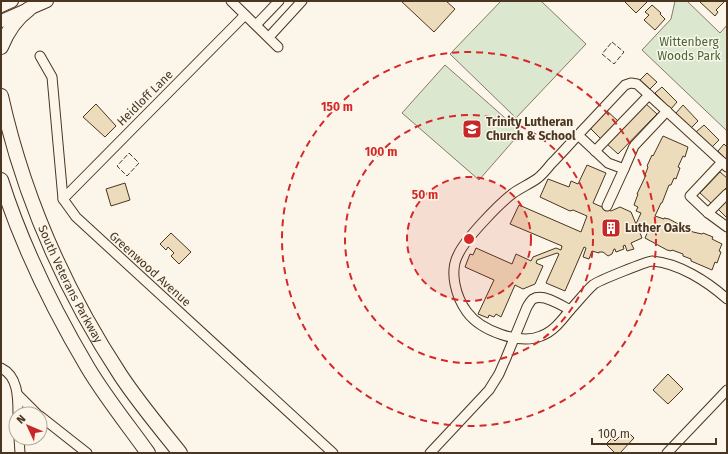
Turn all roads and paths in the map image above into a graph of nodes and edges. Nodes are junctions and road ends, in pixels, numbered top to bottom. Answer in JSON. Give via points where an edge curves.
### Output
{"nodes":[{"id":1,"x":12,"y":1,"type":"edge"},
{"id":2,"x":47,"y":1,"type":"edge"},
{"id":3,"x":231,"y":1,"type":"edge"},
{"id":4,"x":279,"y":1,"type":"edge"},
{"id":5,"x":302,"y":1,"type":"edge"},
{"id":6,"x":1,"y":6,"type":"edge"},
{"id":7,"x":29,"y":9,"type":"junction"},
{"id":8,"x":245,"y":15,"type":"junction"},
{"id":9,"x":1,"y":21,"type":"edge"},
{"id":10,"x":256,"y":25,"type":"junction"},
{"id":11,"x":269,"y":37,"type":"junction"},
{"id":12,"x":278,"y":46,"type":"dead end"},
{"id":13,"x":1,"y":47,"type":"edge"},
{"id":14,"x":40,"y":56,"type":"dead end"},
{"id":15,"x":649,"y":95,"type":"junction"},
{"id":16,"x":1,"y":96,"type":"edge"},
{"id":17,"x":666,"y":112,"type":"junction"},
{"id":18,"x":578,"y":135,"type":"junction"},
{"id":19,"x":595,"y":151,"type":"junction"},
{"id":20,"x":724,"y":164,"type":"edge"},
{"id":21,"x":624,"y":169,"type":"junction"},
{"id":22,"x":1,"y":180,"type":"edge"},
{"id":23,"x":727,"y":194,"type":"edge"},
{"id":24,"x":63,"y":199,"type":"junction"},
{"id":25,"x":608,"y":206,"type":"dead end"},
{"id":26,"x":708,"y":213,"type":"junction"},
{"id":27,"x":727,"y":227,"type":"edge"},
{"id":28,"x":727,"y":299,"type":"edge"},
{"id":29,"x":570,"y":310,"type":"junction"},
{"id":30,"x":514,"y":338,"type":"junction"},
{"id":31,"x":1,"y":368,"type":"edge"},
{"id":32,"x":727,"y":390,"type":"edge"},
{"id":33,"x":18,"y":395,"type":"junction"},
{"id":34,"x":18,"y":406,"type":"edge"},
{"id":35,"x":29,"y":406,"type":"edge"},
{"id":36,"x":48,"y":422,"type":"edge"},
{"id":37,"x":87,"y":453,"type":"edge"},
{"id":38,"x":148,"y":453,"type":"edge"},
{"id":39,"x":180,"y":453,"type":"edge"},
{"id":40,"x":333,"y":453,"type":"edge"},
{"id":41,"x":430,"y":453,"type":"edge"},
{"id":42,"x":667,"y":453,"type":"edge"}],
"edges":[{"from":1,"to":6,"type":"main road"},
{"from":2,"to":7,"type":"main road"},
{"from":3,"to":8,"type":"street"},
{"from":4,"to":10,"type":"street"},
{"from":5,"to":11,"type":"street"},
{"from":7,"to":9,"type":"main road"},
{"from":7,"to":13,"type":"highway","via":[[12,25]]},
{"from":8,"to":10,"type":"street"},
{"from":8,"to":24,"type":"street","name":"Heidloff Lane"},
{"from":10,"to":11,"type":"street"},
{"from":11,"to":12,"type":"street"},
{"from":14,"to":24,"type":"street","via":[[52,78]]},
{"from":15,"to":17,"type":"street"},
{"from":15,"to":18,"type":"street","via":[[637,84],[625,85]]},
{"from":15,"to":19,"type":"street"},
{"from":16,"to":39,"type":"highway","name":"South Veterans Parkway","via":[[24,178],[66,280],[121,377]]},
{"from":17,"to":20,"type":"street"},
{"from":17,"to":21,"type":"street","via":[[634,146]]},
{"from":18,"to":19,"type":"street"},
{"from":18,"to":30,"type":"street","via":[[539,177],[512,194],[488,217],[458,254],[454,266],[459,298],[468,313],[480,324]]},
{"from":19,"to":21,"type":"street","via":[[608,163]]},
{"from":20,"to":26,"type":"street","via":[[690,196]]},
{"from":21,"to":25,"type":"street"},
{"from":22,"to":38,"type":"highway","name":"South Veterans Parkway","via":[[40,278],[65,327],[104,392]]},
{"from":23,"to":26,"type":"street"},
{"from":24,"to":40,"type":"street","name":"Greenwood Avenue","via":[[76,217]]},
{"from":26,"to":27,"type":"street"},
{"from":28,"to":29,"type":"street","via":[[707,282],[690,273],[651,261],[594,284]]},
{"from":29,"to":30,"type":"street","via":[[551,331],[541,336],[530,339]]},
{"from":29,"to":30,"type":"street","via":[[540,297],[532,299]]},
{"from":30,"to":41,"type":"street","via":[[499,374],[489,390]]},
{"from":31,"to":33,"type":"street","via":[[12,376]]},
{"from":32,"to":42,"type":"street"},
{"from":33,"to":34,"type":"street"},
{"from":33,"to":35,"type":"street"},
{"from":36,"to":37,"type":"street"}]}
